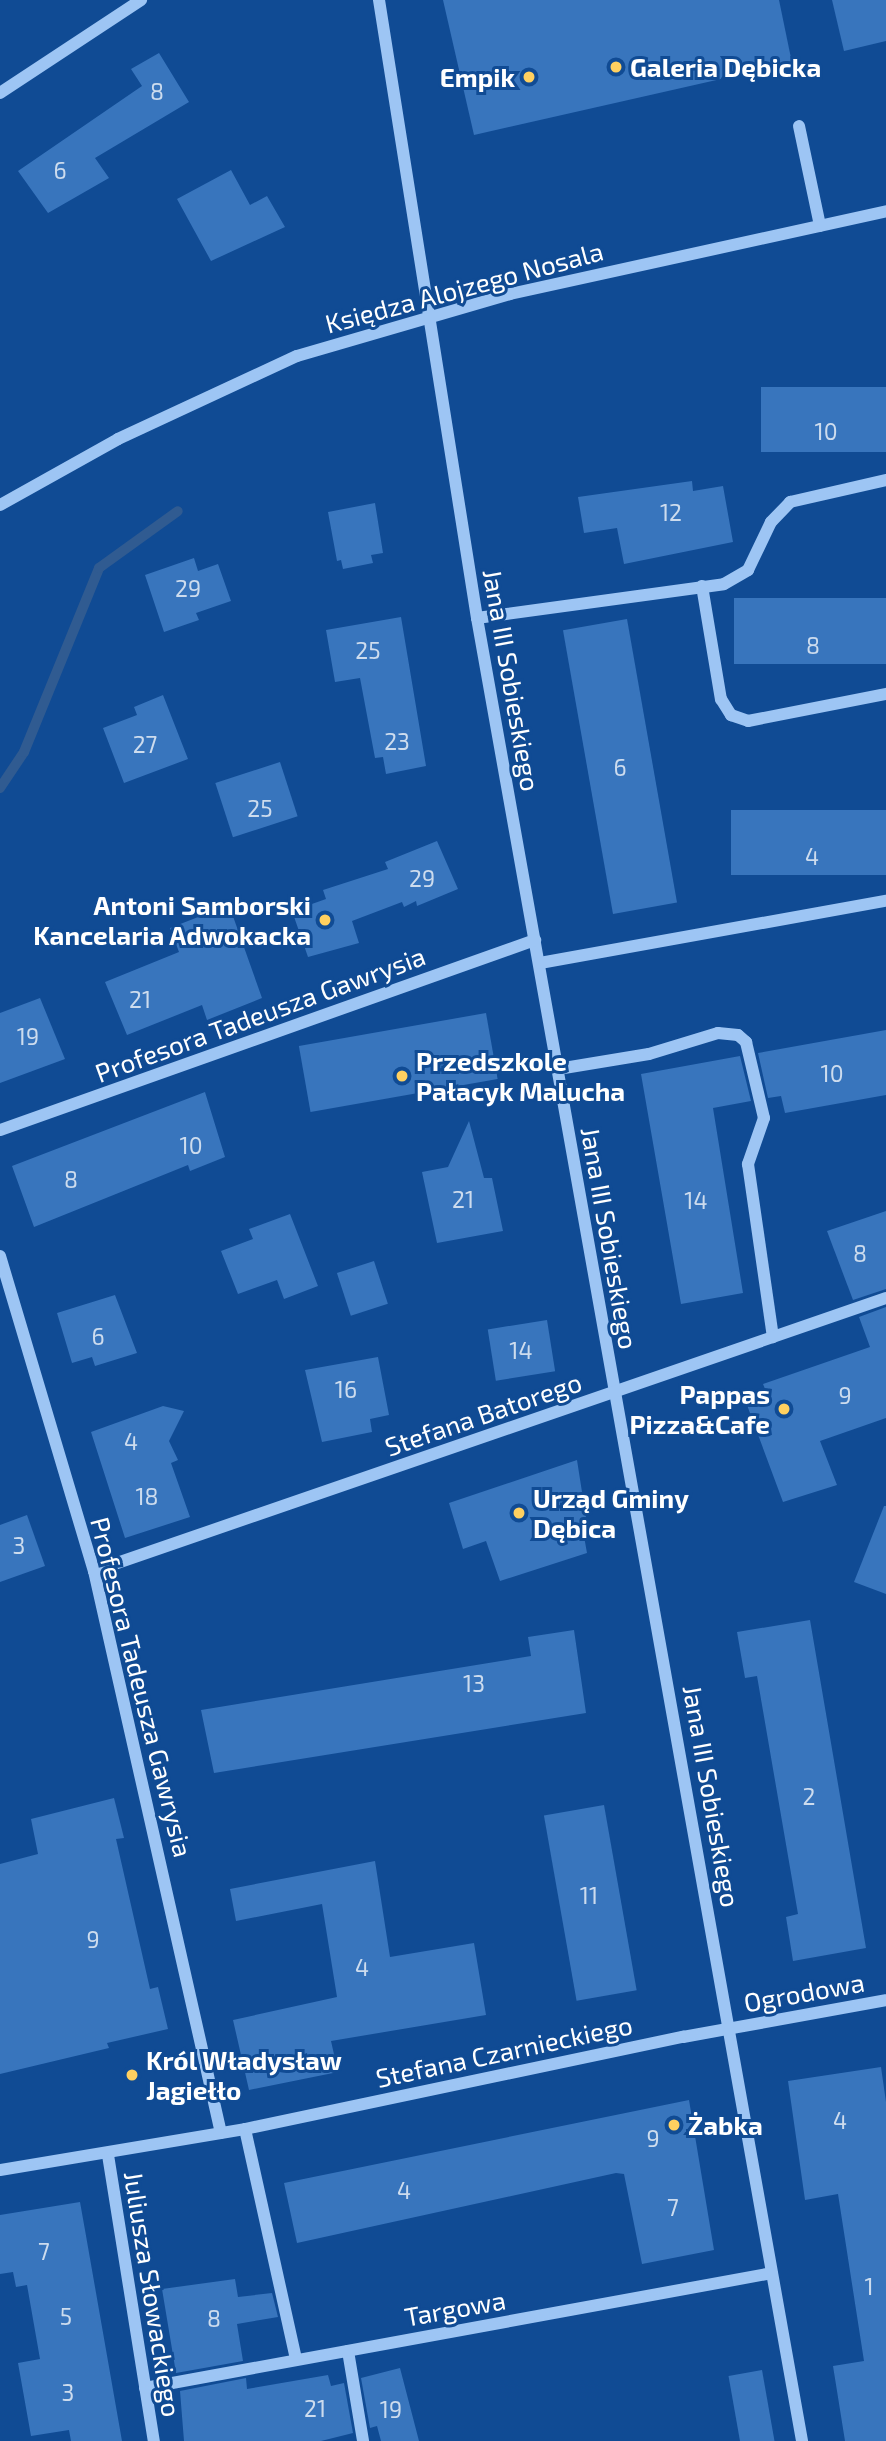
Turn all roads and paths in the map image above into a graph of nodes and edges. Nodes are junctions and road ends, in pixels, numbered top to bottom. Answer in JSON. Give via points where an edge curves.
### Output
{"nodes":[{"id":1,"x":141,"y":0,"type":"edge"},
{"id":2,"x":379,"y":0,"type":"edge"},
{"id":3,"x":0,"y":93,"type":"edge"},
{"id":4,"x":799,"y":125,"type":"dead end"},
{"id":5,"x":886,"y":211,"type":"edge"},
{"id":6,"x":820,"y":226,"type":"junction"},
{"id":7,"x":428,"y":315,"type":"junction"},
{"id":8,"x":886,"y":480,"type":"edge"},
{"id":9,"x":0,"y":505,"type":"edge"},
{"id":10,"x":702,"y":586,"type":"junction"},
{"id":11,"x":477,"y":618,"type":"junction"},
{"id":12,"x":886,"y":694,"type":"edge"},
{"id":13,"x":886,"y":901,"type":"edge"},
{"id":14,"x":536,"y":940,"type":"junction"},
{"id":15,"x":540,"y":963,"type":"junction"},
{"id":16,"x":558,"y":1069,"type":"junction"},
{"id":17,"x":0,"y":1130,"type":"edge"},
{"id":18,"x":0,"y":1256,"type":"edge"},
{"id":19,"x":886,"y":1298,"type":"edge"},
{"id":20,"x":773,"y":1337,"type":"junction"},
{"id":21,"x":615,"y":1393,"type":"junction"},
{"id":22,"x":94,"y":1571,"type":"junction"},
{"id":23,"x":886,"y":2000,"type":"edge"},
{"id":24,"x":729,"y":2028,"type":"junction"},
{"id":25,"x":245,"y":2129,"type":"junction"},
{"id":26,"x":221,"y":2133,"type":"junction"},
{"id":27,"x":107,"y":2155,"type":"junction"},
{"id":28,"x":0,"y":2170,"type":"edge"},
{"id":29,"x":772,"y":2273,"type":"junction"},
{"id":30,"x":348,"y":2351,"type":"junction"},
{"id":31,"x":296,"y":2359,"type":"junction"},
{"id":32,"x":145,"y":2388,"type":"junction"},
{"id":33,"x":154,"y":2441,"type":"edge"},
{"id":34,"x":363,"y":2441,"type":"edge"},
{"id":35,"x":802,"y":2441,"type":"edge"}],
"edges":[{"from":1,"to":3,"type":"street"},
{"from":2,"to":7,"type":"street","name":"Jana III Sobieskiego"},
{"from":4,"to":6,"type":"street"},
{"from":5,"to":6,"type":"street","name":"Księdza Alojzego Nosala"},
{"from":6,"to":7,"type":"street","name":"Księdza Alojzego Nosala"},
{"from":7,"to":9,"type":"street","name":"Księdza Alojzego Nosala","via":[[298,356],[118,439]]},
{"from":7,"to":11,"type":"street","name":"Jana III Sobieskiego"},
{"from":8,"to":10,"type":"street","via":[[790,502],[778,511],[748,570],[724,584]]},
{"from":10,"to":11,"type":"street"},
{"from":10,"to":12,"type":"street","via":[[721,699],[731,715],[748,720]]},
{"from":11,"to":14,"type":"street","name":"Jana III Sobieskiego"},
{"from":13,"to":15,"type":"street"},
{"from":14,"to":15,"type":"street","name":"Jana III Sobieskiego"},
{"from":14,"to":17,"type":"street","name":"Profesora Tadeusza Gawrysia"},
{"from":15,"to":16,"type":"street","name":"Jana III Sobieskiego"},
{"from":16,"to":20,"type":"street","via":[[649,1054],[718,1033],[738,1035],[746,1042],[764,1118],[748,1164]]},
{"from":16,"to":21,"type":"street","name":"Jana III Sobieskiego"},
{"from":18,"to":22,"type":"street","name":"Profesora Tadeusza Gawrysia"},
{"from":19,"to":20,"type":"street","name":"Stefana Batorego"},
{"from":20,"to":21,"type":"street","name":"Stefana Batorego"},
{"from":21,"to":22,"type":"street","name":"Stefana Batorego"},
{"from":21,"to":24,"type":"street","name":"Jana III Sobieskiego"},
{"from":22,"to":26,"type":"street","name":"Profesora Tadeusza Gawrysia"},
{"from":23,"to":24,"type":"street","name":"Ogrodowa"},
{"from":24,"to":25,"type":"street","name":"Stefana Czarnieckiego"},
{"from":24,"to":29,"type":"street","name":"Jana III Sobieskiego"},
{"from":25,"to":26,"type":"street","name":"Stefana Czarnieckiego"},
{"from":25,"to":31,"type":"street"},
{"from":26,"to":27,"type":"street","name":"Stefana Czarnieckiego"},
{"from":27,"to":28,"type":"street","name":"Stefana Czarnieckiego"},
{"from":27,"to":32,"type":"street","name":"Juliusza Słowackiego"},
{"from":29,"to":30,"type":"street","name":"Targowa"},
{"from":29,"to":35,"type":"street","name":"Jana III Sobieskiego"},
{"from":30,"to":31,"type":"street","name":"Targowa"},
{"from":30,"to":34,"type":"street"},
{"from":31,"to":32,"type":"street","name":"Targowa"},
{"from":32,"to":33,"type":"street","name":"Juliusza Słowackiego"}]}
